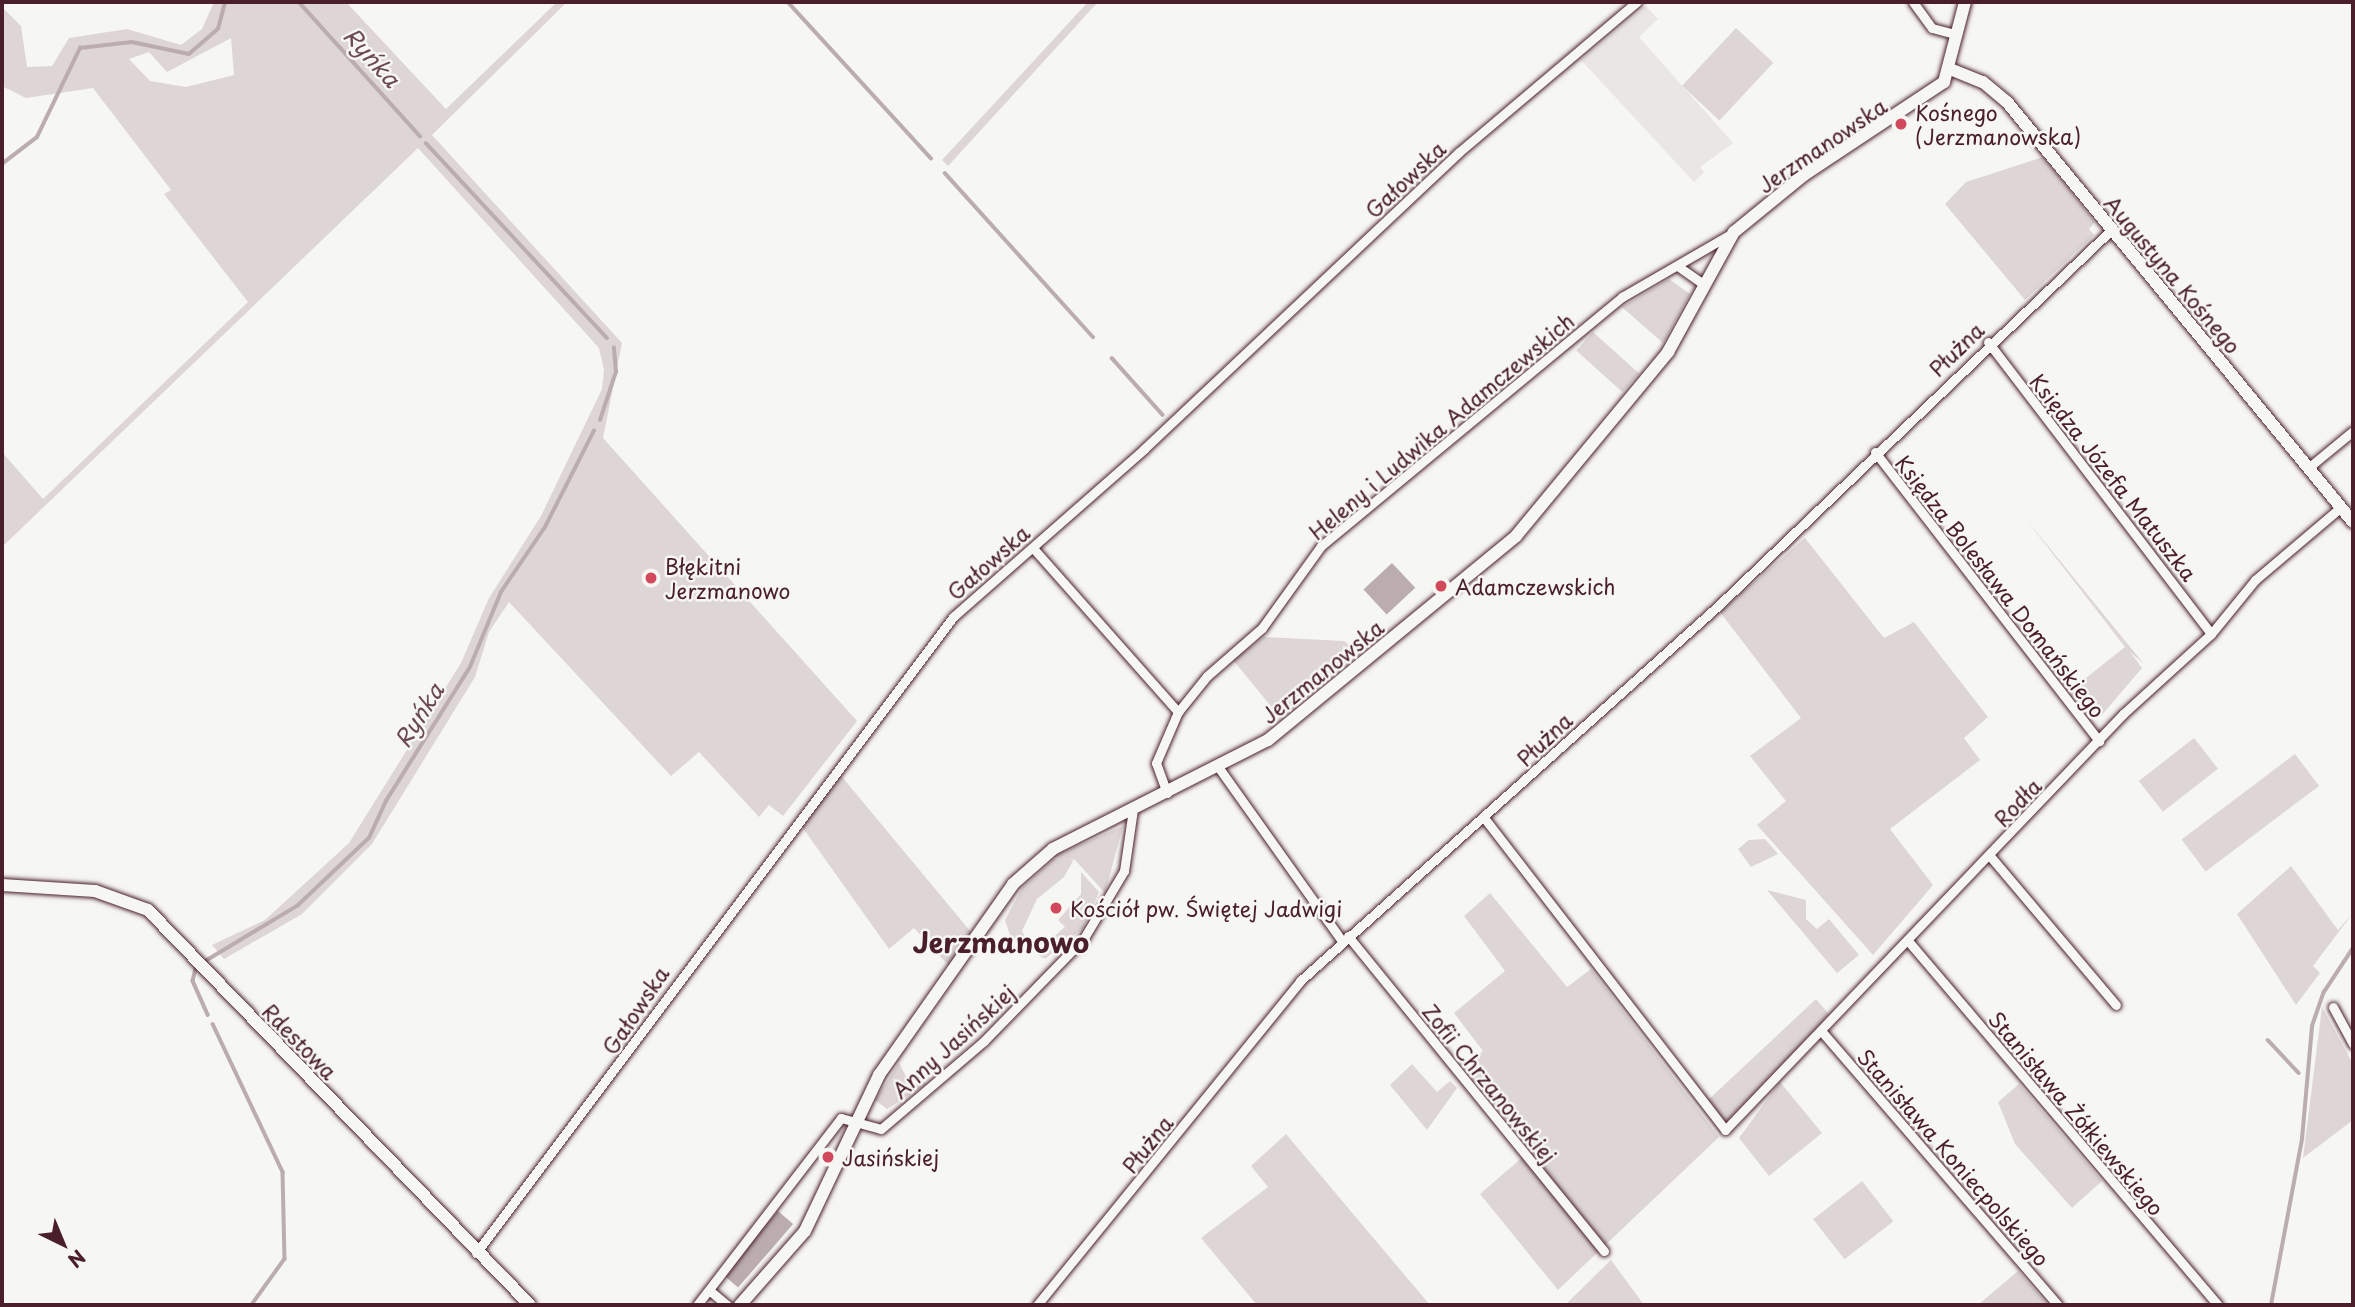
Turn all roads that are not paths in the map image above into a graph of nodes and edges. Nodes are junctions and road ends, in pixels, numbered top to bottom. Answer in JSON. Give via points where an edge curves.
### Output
{"nodes":[{"id":1,"x":1637,"y":2,"type":"edge"},
{"id":2,"x":1913,"y":2,"type":"edge"},
{"id":3,"x":1965,"y":2,"type":"edge"},
{"id":4,"x":1954,"y":34,"type":"junction"},
{"id":5,"x":1950,"y":69,"type":"junction"},
{"id":6,"x":2112,"y":230,"type":"junction"},
{"id":7,"x":1734,"y":232,"type":"junction"},
{"id":8,"x":1676,"y":269,"type":"junction"},
{"id":9,"x":1703,"y":284,"type":"junction"},
{"id":10,"x":1988,"y":342,"type":"junction"},
{"id":11,"x":2353,"y":431,"type":"edge"},
{"id":12,"x":1875,"y":452,"type":"junction"},
{"id":13,"x":2308,"y":468,"type":"junction"},
{"id":14,"x":2340,"y":507,"type":"junction"},
{"id":15,"x":2353,"y":522,"type":"edge"},
{"id":16,"x":1033,"y":548,"type":"junction"},
{"id":17,"x":2211,"y":634,"type":"junction"},
{"id":18,"x":1178,"y":712,"type":"junction"},
{"id":19,"x":2099,"y":741,"type":"junction"},
{"id":20,"x":1219,"y":768,"type":"junction"},
{"id":21,"x":1167,"y":793,"type":"junction"},
{"id":22,"x":1133,"y":809,"type":"junction"},
{"id":23,"x":1485,"y":819,"type":"junction"},
{"id":24,"x":1990,"y":856,"type":"junction"},
{"id":25,"x":2,"y":885,"type":"edge"},
{"id":26,"x":1345,"y":939,"type":"junction"},
{"id":27,"x":1909,"y":942,"type":"junction"},
{"id":28,"x":2116,"y":1005,"type":"dead end"},
{"id":29,"x":2333,"y":1007,"type":"dead end"},
{"id":30,"x":1823,"y":1033,"type":"junction"},
{"id":31,"x":2353,"y":1044,"type":"edge"},
{"id":32,"x":854,"y":1124,"type":"junction"},
{"id":33,"x":1604,"y":1251,"type":"dead end"},
{"id":34,"x":476,"y":1253,"type":"junction"},
{"id":35,"x":709,"y":1290,"type":"junction"},
{"id":36,"x":530,"y":1305,"type":"edge"},
{"id":37,"x":697,"y":1305,"type":"edge"},
{"id":38,"x":727,"y":1305,"type":"edge"},
{"id":39,"x":740,"y":1305,"type":"edge"},
{"id":40,"x":1037,"y":1305,"type":"edge"},
{"id":41,"x":2057,"y":1305,"type":"edge"},
{"id":42,"x":2218,"y":1305,"type":"edge"}],
"edges":[{"from":1,"to":16,"type":"street","name":"Gałowska","via":[[1458,153]]},
{"from":2,"to":4,"type":"street","via":[[1932,28]]},
{"from":3,"to":4,"type":"street"},
{"from":4,"to":5,"type":"street"},
{"from":5,"to":6,"type":"street","name":"Augustyna Kośnego","via":[[1999,93]]},
{"from":5,"to":7,"type":"street","name":"Jerzmanowska","via":[[1936,92],[1804,175]]},
{"from":6,"to":10,"type":"street","name":"Płużna"},
{"from":6,"to":13,"type":"street","name":"Augustyna Kośnego"},
{"from":7,"to":8,"type":"street","name":"Heleny i Ludwika Adamczewskich"},
{"from":7,"to":9,"type":"street","name":"Jerzmanowska"},
{"from":8,"to":9,"type":"street"},
{"from":8,"to":18,"type":"street","name":"Heleny i Ludwika Adamczewskich","via":[[1622,297],[1321,546],[1262,628],[1207,676]]},
{"from":9,"to":20,"type":"street","name":"Jerzmanowska","via":[[1668,352],[1524,528],[1294,720]]},
{"from":10,"to":12,"type":"street","name":"Płużna"},
{"from":10,"to":17,"type":"street","name":"Księdza Józefa Matuszka"},
{"from":11,"to":13,"type":"street"},
{"from":12,"to":19,"type":"street","name":"Księdza Bolesława Domańskiego"},
{"from":12,"to":23,"type":"street","name":"Płużna"},
{"from":13,"to":14,"type":"street","name":"Augustyna Kośnego"},
{"from":14,"to":15,"type":"street","name":"Augustyna Kośnego"},
{"from":14,"to":17,"type":"street","name":"Rodła","via":[[2255,580]]},
{"from":16,"to":18,"type":"street"},
{"from":16,"to":34,"type":"street","name":"Gałowska","via":[[937,635]]},
{"from":17,"to":19,"type":"street","name":"Rodła"},
{"from":18,"to":21,"type":"street","name":"Heleny i Ludwika Adamczewskich","via":[[1156,762]]},
{"from":19,"to":24,"type":"street","name":"Rodła"},
{"from":20,"to":21,"type":"street","name":"Jerzmanowska"},
{"from":20,"to":26,"type":"street","name":"Zofii Chrzanowskiej"},
{"from":21,"to":22,"type":"street","name":"Jerzmanowska"},
{"from":22,"to":32,"type":"street","name":"Jerzmanowska","via":[[1053,849],[1013,884],[879,1075]]},
{"from":22,"to":32,"type":"street","name":"Anny Jasińskiej","via":[[1124,871],[1084,938],[927,1093],[881,1129]]},
{"from":23,"to":26,"type":"street","name":"Płużna"},
{"from":23,"to":30,"type":"street","name":"Rodła","via":[[1725,1130]]},
{"from":24,"to":27,"type":"street","name":"Rodła"},
{"from":24,"to":28,"type":"street"},
{"from":25,"to":34,"type":"street","name":"Rdestowa","via":[[95,891],[148,910]]},
{"from":26,"to":33,"type":"street","name":"Zofii Chrzanowskiej"},
{"from":26,"to":40,"type":"street","name":"Płużna","via":[[1276,1008]]},
{"from":27,"to":30,"type":"street","name":"Rodła"},
{"from":27,"to":42,"type":"street","name":"Stanisława Żółkiewskiego"},
{"from":29,"to":31,"type":"street"},
{"from":30,"to":41,"type":"street","name":"Stanisława Koniecpolskiego"},
{"from":32,"to":35,"type":"street","via":[[841,1118]]},
{"from":32,"to":39,"type":"street","name":"Jerzmanowska","via":[[818,1210]]},
{"from":34,"to":36,"type":"street","name":"Rdestowa"},
{"from":35,"to":37,"type":"street"},
{"from":35,"to":38,"type":"street"}]}
